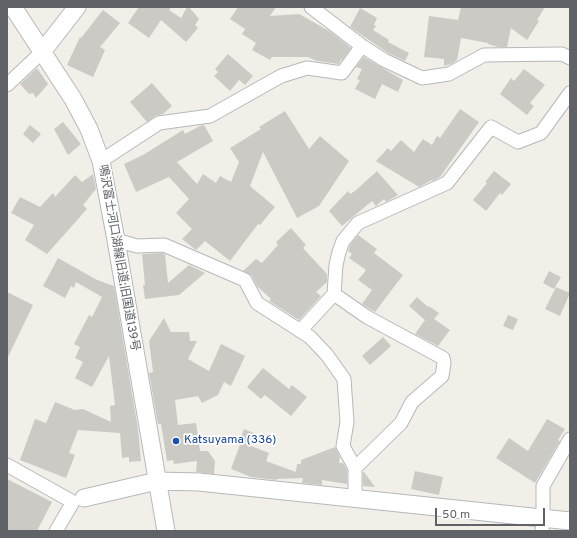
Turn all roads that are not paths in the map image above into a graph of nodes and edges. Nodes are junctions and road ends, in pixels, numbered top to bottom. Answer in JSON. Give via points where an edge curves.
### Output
{"nodes":[{"id":1,"x":13,"y":7,"type":"edge"},
{"id":2,"x":77,"y":7,"type":"edge"},
{"id":3,"x":311,"y":7,"type":"edge"},
{"id":4,"x":362,"y":46,"type":"junction"},
{"id":5,"x":42,"y":52,"type":"junction"},
{"id":6,"x":570,"y":58,"type":"edge"},
{"id":7,"x":7,"y":85,"type":"edge"},
{"id":8,"x":570,"y":94,"type":"edge"},
{"id":9,"x":101,"y":161,"type":"junction"},
{"id":10,"x":116,"y":240,"type":"junction"},
{"id":11,"x":334,"y":294,"type":"junction"},
{"id":12,"x":300,"y":331,"type":"junction"},
{"id":13,"x":570,"y":439,"type":"edge"},
{"id":14,"x":7,"y":465,"type":"edge"},
{"id":15,"x":355,"y":468,"type":"junction"},
{"id":16,"x":158,"y":481,"type":"junction"},
{"id":17,"x":355,"y":498,"type":"junction"},
{"id":18,"x":79,"y":500,"type":"junction"},
{"id":19,"x":570,"y":521,"type":"edge"},
{"id":20,"x":542,"y":525,"type":"edge"},
{"id":21,"x":56,"y":531,"type":"edge"},
{"id":22,"x":166,"y":531,"type":"edge"}],
"edges":[{"from":1,"to":5,"type":"street","name":"鳴沢富士河口湖線旧道;旧国道139号"},
{"from":2,"to":5,"type":"street"},
{"from":3,"to":4,"type":"street"},
{"from":4,"to":6,"type":"street","via":[[422,78],[449,74],[484,55],[562,54]]},
{"from":4,"to":9,"type":"street","via":[[342,73],[308,68],[281,76],[210,116],[159,123]]},
{"from":5,"to":7,"type":"street"},
{"from":5,"to":9,"type":"street","name":"鳴沢富士河口湖線旧道;旧国道139号","via":[[73,99],[89,129]]},
{"from":8,"to":11,"type":"street","via":[[541,133],[518,142],[492,127],[446,183],[358,223],[343,241],[339,252]]},
{"from":9,"to":10,"type":"street","name":"鳴沢富士河口湖線旧道;旧国道139号"},
{"from":10,"to":12,"type":"street","via":[[137,246],[164,245],[245,280],[257,303]]},
{"from":10,"to":16,"type":"street","name":"鳴沢富士河口湖線旧道;旧国道139号"},
{"from":11,"to":12,"type":"street"},
{"from":11,"to":15,"type":"street","via":[[367,317],[443,358],[444,363],[442,376],[412,402],[401,423]]},
{"from":12,"to":15,"type":"street","via":[[310,337],[327,355],[344,379],[347,422],[343,446]]},
{"from":13,"to":20,"type":"street","via":[[543,486]]},
{"from":14,"to":18,"type":"street"},
{"from":15,"to":17,"type":"street"},
{"from":16,"to":17,"type":"street","via":[[199,482]]},
{"from":16,"to":18,"type":"street"},
{"from":16,"to":22,"type":"street","name":"鳴沢富士河口湖線旧道;旧国道139号"},
{"from":17,"to":20,"type":"street"},
{"from":18,"to":21,"type":"street"},
{"from":19,"to":20,"type":"street"}]}
